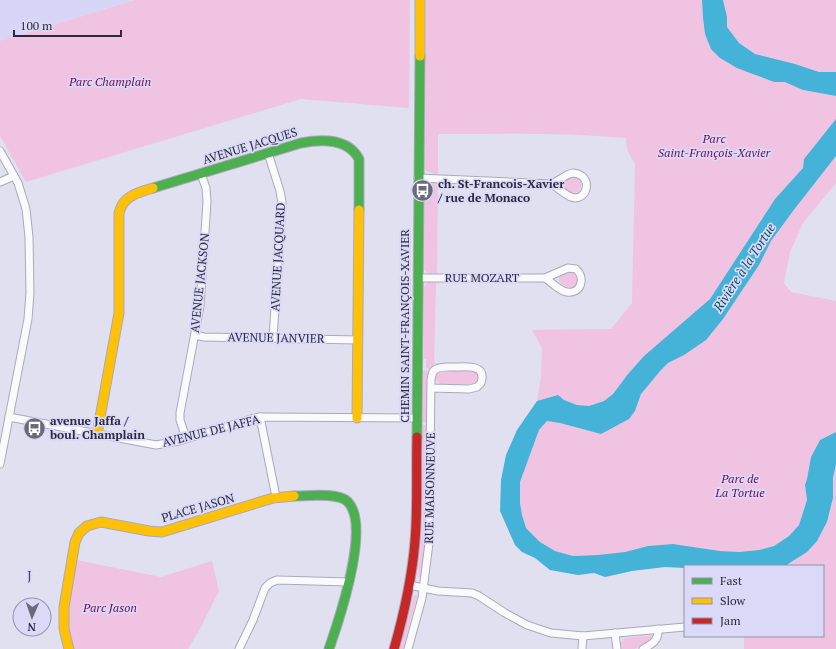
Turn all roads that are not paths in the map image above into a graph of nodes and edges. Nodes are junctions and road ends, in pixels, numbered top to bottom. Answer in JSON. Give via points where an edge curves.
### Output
{"nodes":[{"id":1,"x":420,"y":0,"type":"edge"},
{"id":2,"x":0,"y":151,"type":"edge"},
{"id":3,"x":268,"y":153,"type":"junction"},
{"id":4,"x":201,"y":174,"type":"junction"},
{"id":5,"x":14,"y":176,"type":"junction"},
{"id":6,"x":418,"y":178,"type":"junction"},
{"id":7,"x":0,"y":182,"type":"edge"},
{"id":8,"x":552,"y":184,"type":"junction"},
{"id":9,"x":418,"y":278,"type":"junction"},
{"id":10,"x":546,"y":278,"type":"junction"},
{"id":11,"x":195,"y":336,"type":"junction"},
{"id":12,"x":273,"y":338,"type":"junction"},
{"id":13,"x":358,"y":340,"type":"junction"},
{"id":14,"x":431,"y":388,"type":"junction"},
{"id":15,"x":9,"y":417,"type":"junction"},
{"id":16,"x":260,"y":417,"type":"junction"},
{"id":17,"x":357,"y":418,"type":"junction"},
{"id":18,"x":417,"y":418,"type":"junction"},
{"id":19,"x":97,"y":434,"type":"junction"},
{"id":20,"x":186,"y":438,"type":"junction"},
{"id":21,"x":0,"y":464,"type":"edge"},
{"id":22,"x":276,"y":497,"type":"junction"},
{"id":23,"x":349,"y":582,"type":"junction"},
{"id":24,"x":409,"y":585,"type":"junction"},
{"id":25,"x":424,"y":588,"type":"junction"},
{"id":26,"x":684,"y":627,"type":"edge"},
{"id":27,"x":658,"y":629,"type":"junction"},
{"id":28,"x":615,"y":633,"type":"junction"},
{"id":29,"x":583,"y":636,"type":"junction"},
{"id":30,"x":69,"y":649,"type":"edge"},
{"id":31,"x":239,"y":649,"type":"edge"},
{"id":32,"x":329,"y":649,"type":"edge"},
{"id":33,"x":394,"y":649,"type":"edge"},
{"id":34,"x":408,"y":649,"type":"edge"},
{"id":35,"x":582,"y":649,"type":"edge"},
{"id":36,"x":617,"y":649,"type":"edge"},
{"id":37,"x":643,"y":649,"type":"edge"}],
"edges":[{"from":1,"to":6,"type":"street","name":"CHEMIN SAINT-FRANÇOIS-XAVIER"},
{"from":2,"to":5,"type":"street"},
{"from":3,"to":4,"type":"street","name":"AVENUE JACQUES"},
{"from":3,"to":12,"type":"street","name":"AVENUE JACQUARD","via":[[282,202]]},
{"from":3,"to":13,"type":"street","name":"AVENUE JACQUES","via":[[318,141],[344,144],[358,156]]},
{"from":4,"to":11,"type":"street","name":"AVENUE JACKSON","via":[[207,192],[207,202]]},
{"from":4,"to":19,"type":"street","name":"AVENUE JACQUES","via":[[133,195],[125,200],[120,208],[118,321]]},
{"from":5,"to":7,"type":"street"},
{"from":5,"to":15,"type":"street","via":[[22,193],[28,218],[30,293],[28,319]]},
{"from":6,"to":8,"type":"street"},
{"from":6,"to":9,"type":"street","name":"CHEMIN SAINT-FRANÇOIS-XAVIER"},
{"from":8,"to":8,"type":"street","via":[[574,198],[581,196],[587,186],[584,178],[573,172]]},
{"from":9,"to":10,"type":"street","name":"RUE MOZART"},
{"from":9,"to":18,"type":"street","name":"CHEMIN SAINT-FRANÇOIS-XAVIER"},
{"from":10,"to":10,"type":"street","name":"RUE MOZART","via":[[567,292],[578,290],[582,284],[579,272],[572,268]]},
{"from":11,"to":12,"type":"street","name":"AVENUE JANVIER"},
{"from":11,"to":20,"type":"street","name":"AVENUE JACKSON","via":[[180,413]]},
{"from":12,"to":13,"type":"street","name":"AVENUE JANVIER"},
{"from":13,"to":17,"type":"street","name":"AVENUE JACQUES"},
{"from":14,"to":14,"type":"street","name":"RUE MAISONNEUVE","via":[[473,388],[481,383],[482,374],[474,367],[438,368],[432,374]]},
{"from":14,"to":25,"type":"street","name":"RUE MAISONNEUVE","via":[[430,527]]},
{"from":15,"to":19,"type":"street","name":"AVENUE DE JAFFA"},
{"from":15,"to":21,"type":"street"},
{"from":16,"to":17,"type":"street","name":"AVENUE DE JAFFA"},
{"from":16,"to":20,"type":"street","name":"AVENUE DE JAFFA"},
{"from":16,"to":22,"type":"street"},
{"from":17,"to":18,"type":"street","name":"AVENUE DE JAFFA"},
{"from":18,"to":24,"type":"street","name":"CHEMIN SAINT-FRANÇOIS-XAVIER","via":[[416,524]]},
{"from":19,"to":20,"type":"street","name":"AVENUE DE JAFFA","via":[[156,445]]},
{"from":22,"to":23,"type":"street","name":"PLACE JASON","via":[[335,496],[351,505],[355,513],[356,528]]},
{"from":22,"to":30,"type":"street","name":"PLACE JASON","via":[[162,532],[148,532],[101,522],[87,526],[79,533],[75,542],[66,596],[64,622]]},
{"from":23,"to":31,"type":"street","via":[[278,580],[270,583],[263,591]]},
{"from":23,"to":32,"type":"street","name":"PLACE JASON"},
{"from":24,"to":25,"type":"street"},
{"from":24,"to":33,"type":"street","name":"CHEMIN SAINT-FRANÇOIS-XAVIER"},
{"from":25,"to":29,"type":"street","via":[[472,593],[532,627]]},
{"from":25,"to":34,"type":"street","name":"RUE MAISONNEUVE"},
{"from":26,"to":27,"type":"street"},
{"from":27,"to":28,"type":"street"},
{"from":27,"to":37,"type":"street","via":[[657,640]]},
{"from":28,"to":29,"type":"street"},
{"from":28,"to":36,"type":"street"},
{"from":29,"to":35,"type":"street"}]}
